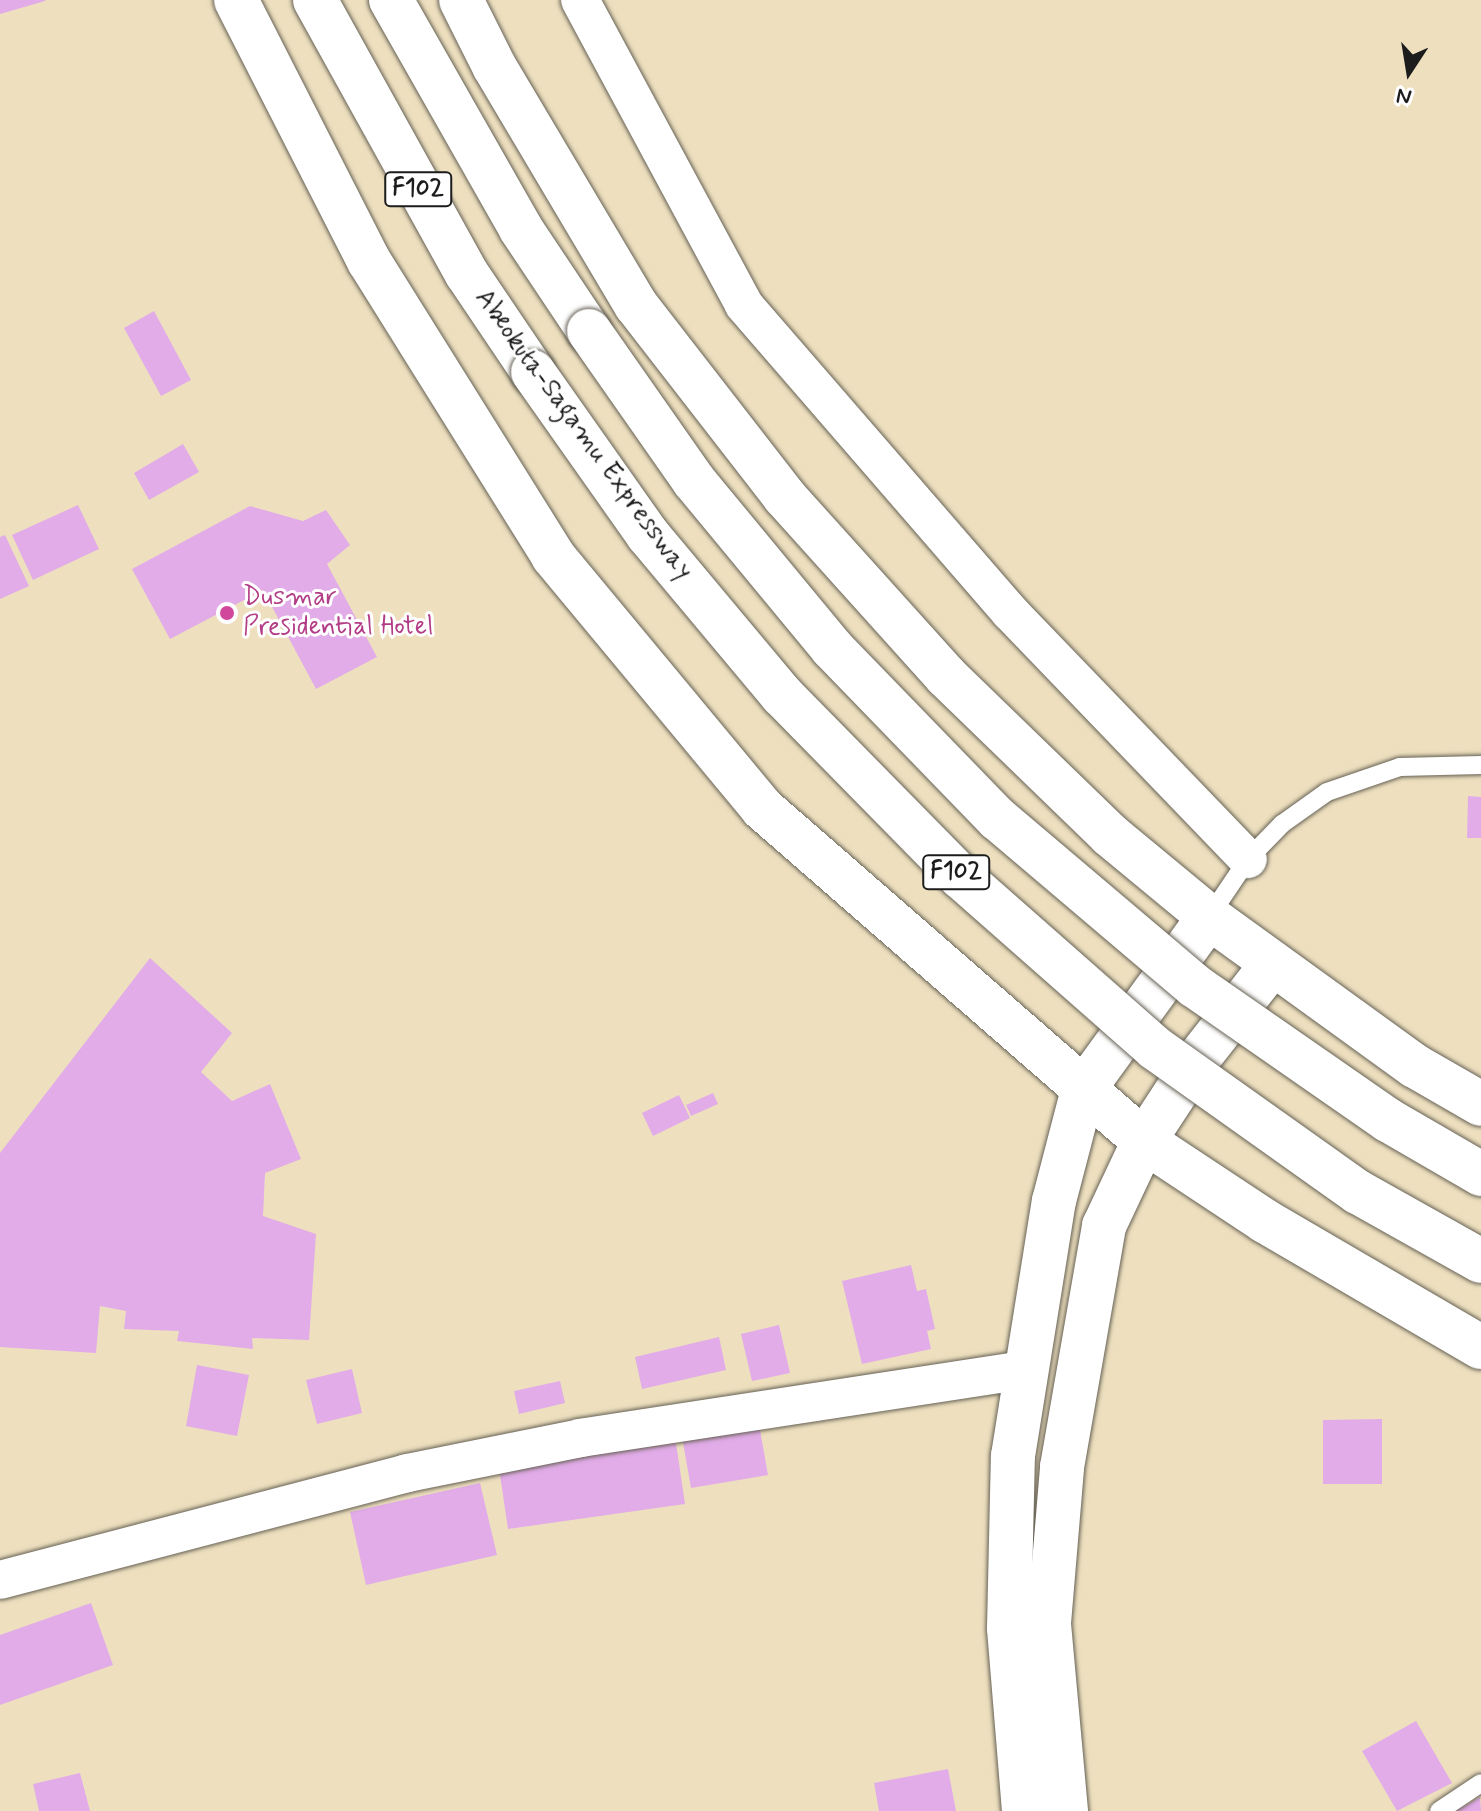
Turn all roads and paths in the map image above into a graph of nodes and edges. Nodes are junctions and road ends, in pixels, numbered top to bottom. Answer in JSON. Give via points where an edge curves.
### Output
{"nodes":[{"id":1,"x":236,"y":0,"type":"edge"},
{"id":2,"x":315,"y":0,"type":"edge"},
{"id":3,"x":391,"y":0,"type":"edge"},
{"id":4,"x":461,"y":0,"type":"edge"},
{"id":5,"x":580,"y":0,"type":"edge"},
{"id":6,"x":1481,"y":765,"type":"edge"},
{"id":7,"x":1248,"y":859,"type":"junction"},
{"id":8,"x":1209,"y":917,"type":"junction"},
{"id":9,"x":1271,"y":966,"type":"junction"},
{"id":10,"x":1083,"y":1090,"type":"junction"},
{"id":11,"x":1481,"y":1104,"type":"edge"},
{"id":12,"x":1144,"y":1141,"type":"junction"},
{"id":13,"x":1481,"y":1174,"type":"edge"},
{"id":14,"x":1481,"y":1261,"type":"edge"},
{"id":15,"x":1481,"y":1347,"type":"edge"},
{"id":16,"x":1023,"y":1370,"type":"junction"},
{"id":17,"x":0,"y":1580,"type":"edge"},
{"id":18,"x":1481,"y":1783,"type":"edge"},
{"id":19,"x":1024,"y":1811,"type":"edge"},
{"id":20,"x":1066,"y":1811,"type":"edge"},
{"id":21,"x":1439,"y":1811,"type":"edge"}],
"edges":[{"from":1,"to":10,"type":"main road","via":[[369,261],[553,556],[762,808]]},
{"from":2,"to":14,"type":"main road","name":"Abeokuta-Sagamu Expressway","number":"F102","bridge":true,"via":[[467,274],[648,535],[782,695],[961,877],[1155,1048],[1358,1192]]},
{"from":3,"to":13,"type":"main road","number":"F102","bridge":true,"via":[[521,229],[589,331],[694,481],[832,648],[998,819],[1195,986],[1388,1120]]},
{"from":4,"to":8,"type":"main road","via":[[494,66],[636,305],[784,496],[946,676],[1110,835]]},
{"from":5,"to":7,"type":"street","via":[[744,305],[1010,612]]},
{"from":6,"to":7,"type":"lane","via":[[1400,767],[1327,792],[1282,824]]},
{"from":7,"to":8,"type":"lane"},
{"from":8,"to":9,"type":"main road"},
{"from":8,"to":10,"type":"main road"},
{"from":9,"to":11,"type":"main road","via":[[1415,1066]]},
{"from":9,"to":12,"type":"main road","via":[[1197,1060]]},
{"from":10,"to":12,"type":"main road"},
{"from":10,"to":16,"type":"main road","via":[[1054,1201]]},
{"from":12,"to":15,"type":"main road","via":[[1265,1221]]},
{"from":12,"to":20,"type":"main road","via":[[1104,1226],[1062,1467],[1049,1623]]},
{"from":16,"to":17,"type":"street","via":[[580,1438],[407,1473]]},
{"from":16,"to":19,"type":"main road","via":[[1013,1456],[1009,1628]]},
{"from":18,"to":21,"type":"lane"}]}
